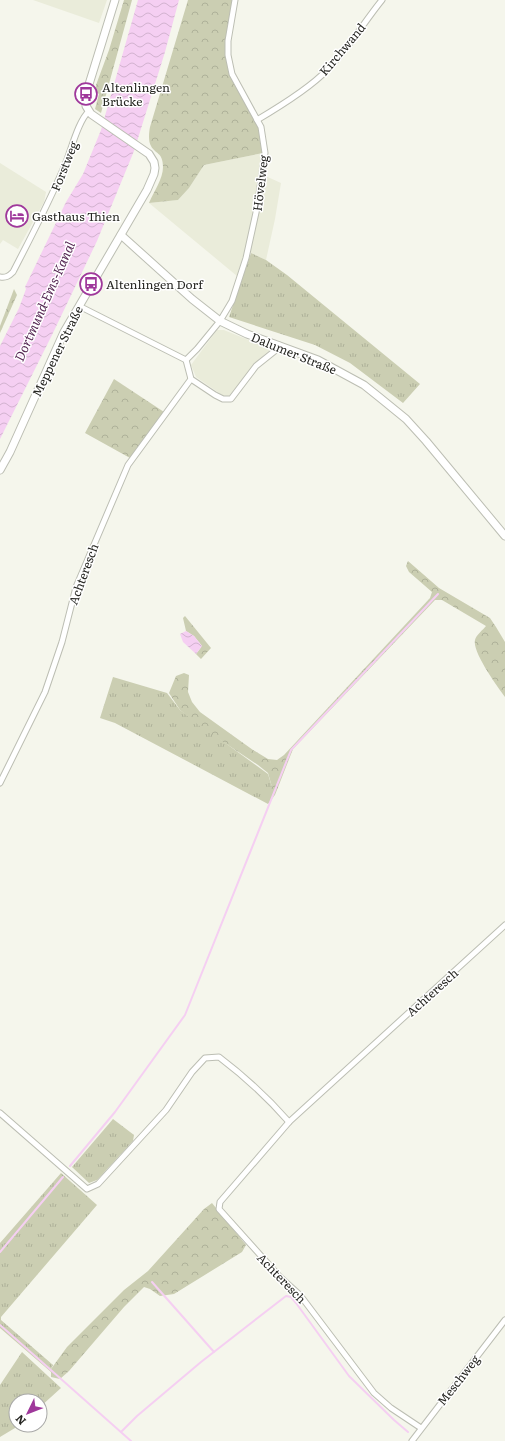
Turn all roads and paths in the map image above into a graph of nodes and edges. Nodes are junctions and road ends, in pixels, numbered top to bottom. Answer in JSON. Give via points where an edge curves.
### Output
{"nodes":[{"id":1,"x":116,"y":0,"type":"edge"},
{"id":2,"x":235,"y":0,"type":"edge"},
{"id":3,"x":382,"y":0,"type":"edge"},
{"id":4,"x":88,"y":111,"type":"junction"},
{"id":5,"x":257,"y":120,"type":"junction"},
{"id":6,"x":121,"y":235,"type":"junction"},
{"id":7,"x":0,"y":278,"type":"edge"},
{"id":8,"x":79,"y":306,"type":"junction"},
{"id":9,"x":220,"y":321,"type":"junction"},
{"id":10,"x":279,"y":345,"type":"junction"},
{"id":11,"x":186,"y":360,"type":"junction"},
{"id":12,"x":191,"y":378,"type":"junction"},
{"id":13,"x":0,"y":470,"type":"edge"},
{"id":14,"x":505,"y":536,"type":"edge"},
{"id":15,"x":0,"y":783,"type":"edge"},
{"id":16,"x":505,"y":925,"type":"edge"},
{"id":17,"x":0,"y":1113,"type":"edge"},
{"id":18,"x":289,"y":1122,"type":"junction"},
{"id":19,"x":505,"y":1320,"type":"edge"},
{"id":20,"x":421,"y":1428,"type":"junction"},
{"id":21,"x":412,"y":1441,"type":"edge"}],
"edges":[{"from":1,"to":4,"type":"main road","via":[[86,94]]},
{"from":2,"to":5,"type":"street","name":"Hövelweg","via":[[228,41],[229,64]]},
{"from":3,"to":5,"type":"street","name":"Kirchwand","via":[[327,70],[303,90]]},
{"from":4,"to":6,"type":"main road","name":"Meppener Straße","via":[[145,152],[154,162],[154,174],[147,190]]},
{"from":4,"to":7,"type":"street","name":"Forstweg","via":[[81,120],[73,146],[43,215],[13,272],[10,276]]},
{"from":5,"to":9,"type":"street","name":"Hövelweg","via":[[261,128],[265,153],[257,208],[246,258],[232,301]]},
{"from":6,"to":8,"type":"main road","name":"Meppener Straße"},
{"from":6,"to":9,"type":"main road","name":"Dalumer Straße"},
{"from":8,"to":11,"type":"street"},
{"from":8,"to":13,"type":"main road","name":"Meppener Straße","via":[[64,332]]},
{"from":9,"to":10,"type":"main road","name":"Dalumer Straße"},
{"from":9,"to":11,"type":"street"},
{"from":10,"to":12,"type":"street","via":[[256,366],[231,399],[215,395]]},
{"from":10,"to":14,"type":"main road","name":"Dalumer Straße","via":[[318,360],[346,375],[364,385],[393,408],[426,441]]},
{"from":11,"to":12,"type":"street"},
{"from":12,"to":15,"type":"street","name":"Achteresch","via":[[128,465],[76,587],[62,642],[45,692]]},
{"from":16,"to":18,"type":"street","name":"Achteresch"},
{"from":17,"to":18,"type":"street","via":[[87,1189],[98,1184],[166,1110],[205,1058],[219,1057],[273,1103]]},
{"from":18,"to":20,"type":"street","name":"Achteresch","via":[[220,1202],[219,1209],[279,1276],[300,1295],[374,1392],[391,1408]]},
{"from":19,"to":20,"type":"street","name":"Meschweg"},
{"from":20,"to":21,"type":"street","name":"Meschweg"}]}
